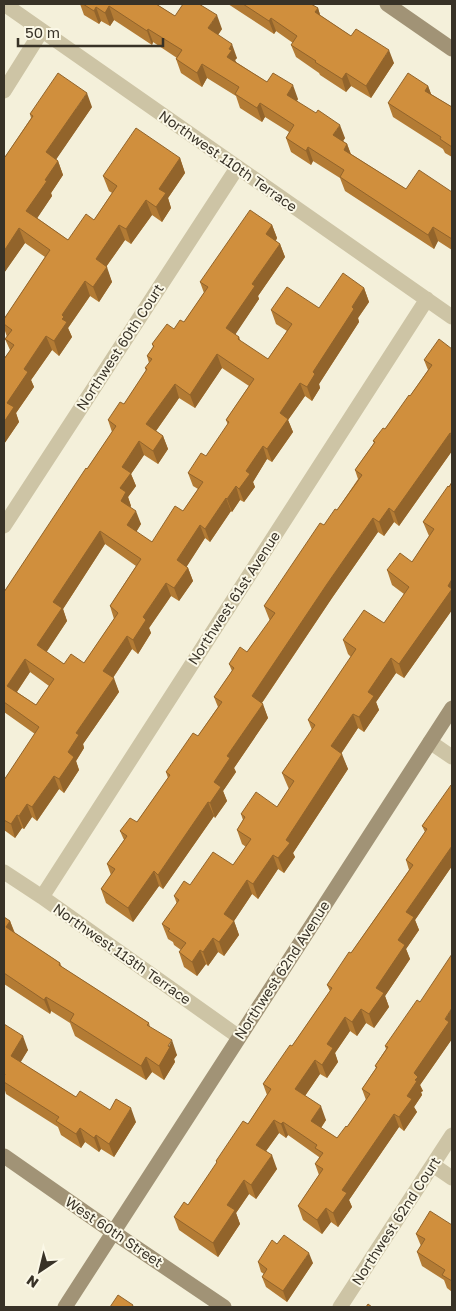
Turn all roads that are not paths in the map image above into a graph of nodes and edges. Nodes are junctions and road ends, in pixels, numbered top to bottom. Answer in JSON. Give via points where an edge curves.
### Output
{"nodes":[{"id":1,"x":4,"y":4,"type":"edge"},
{"id":2,"x":387,"y":4,"type":"edge"},
{"id":3,"x":42,"y":32,"type":"junction"},
{"id":4,"x":452,"y":49,"type":"edge"},
{"id":5,"x":4,"y":91,"type":"edge"},
{"id":6,"x":237,"y":168,"type":"junction"},
{"id":7,"x":427,"y":299,"type":"junction"},
{"id":8,"x":452,"y":317,"type":"edge"},
{"id":9,"x":4,"y":526,"type":"edge"},
{"id":10,"x":452,"y":708,"type":"edge"},
{"id":11,"x":430,"y":742,"type":"junction"},
{"id":12,"x":452,"y":757,"type":"edge"},
{"id":13,"x":4,"y":872,"type":"edge"},
{"id":14,"x":42,"y":897,"type":"junction"},
{"id":15,"x":239,"y":1037,"type":"junction"},
{"id":16,"x":452,"y":1135,"type":"edge"},
{"id":17,"x":4,"y":1156,"type":"edge"},
{"id":18,"x":433,"y":1165,"type":"junction"},
{"id":19,"x":452,"y":1178,"type":"edge"},
{"id":20,"x":113,"y":1232,"type":"junction"},
{"id":21,"x":65,"y":1307,"type":"edge"},
{"id":22,"x":224,"y":1307,"type":"edge"},
{"id":23,"x":340,"y":1307,"type":"edge"}],
"edges":[{"from":1,"to":3,"type":"street","name":"Northwest 110th Terrace"},
{"from":2,"to":4,"type":"street"},
{"from":3,"to":5,"type":"street"},
{"from":3,"to":6,"type":"street","name":"Northwest 110th Terrace"},
{"from":6,"to":7,"type":"street","name":"Northwest 110th Terrace"},
{"from":6,"to":9,"type":"street","name":"Northwest 60th Court"},
{"from":7,"to":8,"type":"street","name":"Northwest 110th Terrace"},
{"from":7,"to":14,"type":"street","name":"Northwest 61st Avenue"},
{"from":10,"to":11,"type":"street","name":"Northwest 62nd Avenue"},
{"from":11,"to":12,"type":"street"},
{"from":11,"to":15,"type":"street","name":"Northwest 62nd Avenue"},
{"from":13,"to":14,"type":"street","name":"Northwest 113th Terrace"},
{"from":14,"to":15,"type":"street","name":"Northwest 113th Terrace"},
{"from":15,"to":20,"type":"street","name":"Northwest 62nd Avenue"},
{"from":16,"to":18,"type":"street","name":"Northwest 62nd Court"},
{"from":17,"to":20,"type":"street","name":"West 60th Street"},
{"from":18,"to":19,"type":"street"},
{"from":18,"to":23,"type":"street","name":"Northwest 62nd Court"},
{"from":20,"to":21,"type":"street","name":"Northwest 62nd Avenue"},
{"from":20,"to":22,"type":"street","name":"West 60th Street"}]}
